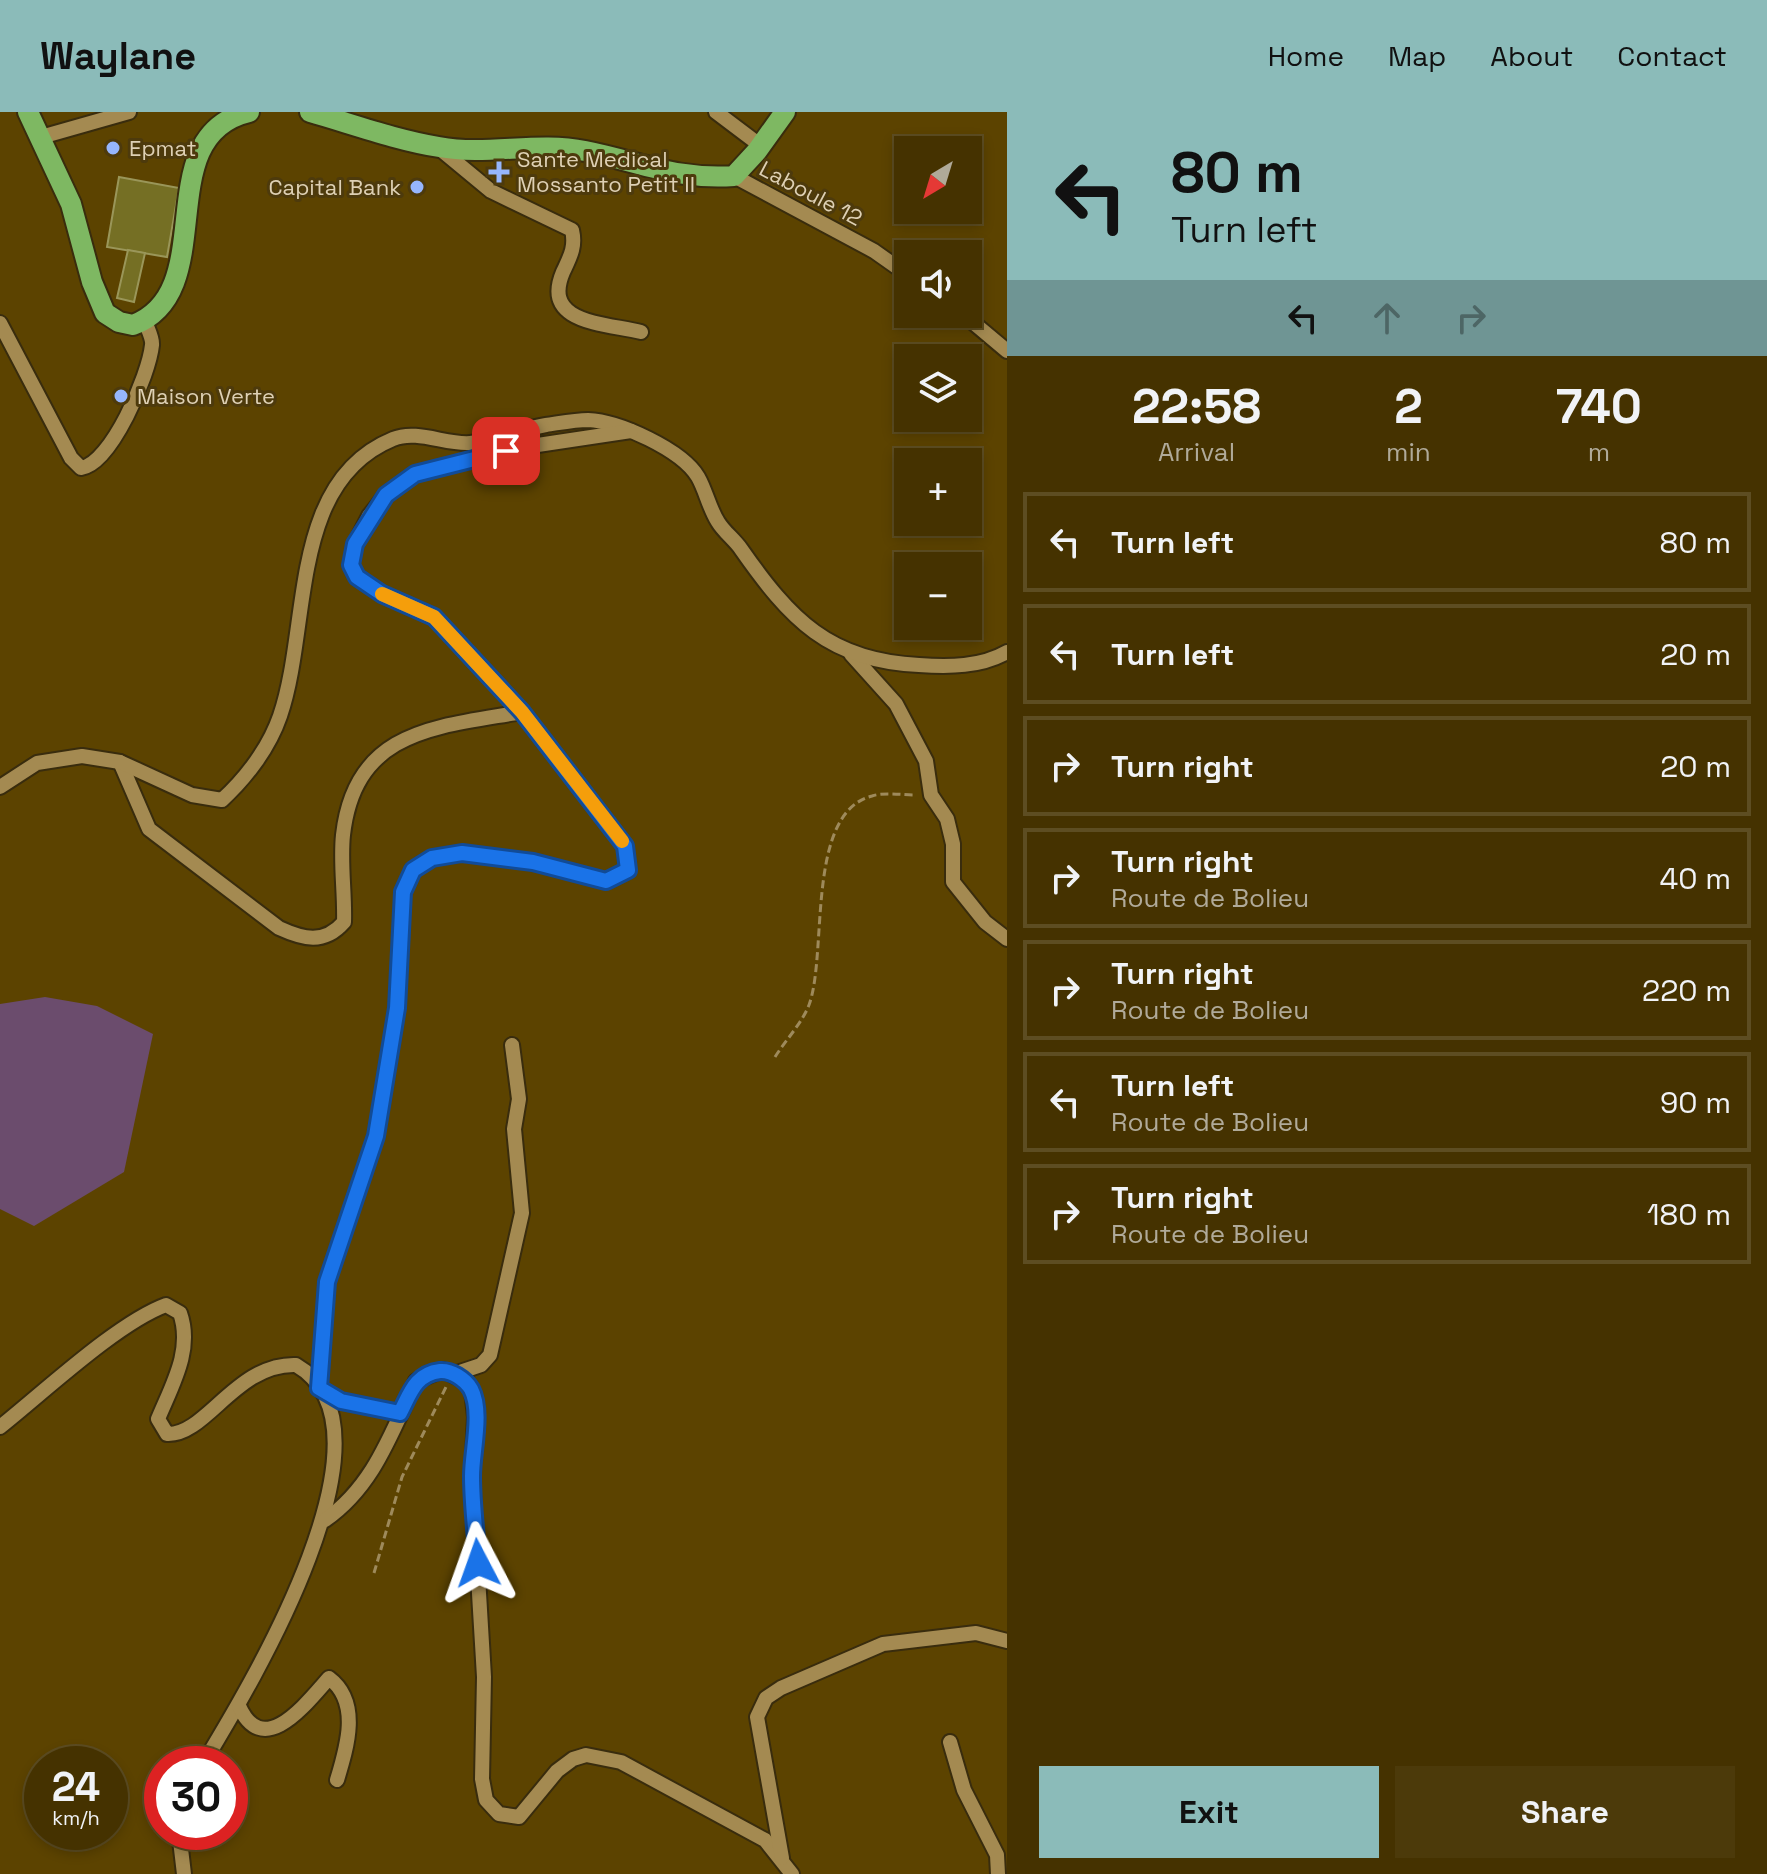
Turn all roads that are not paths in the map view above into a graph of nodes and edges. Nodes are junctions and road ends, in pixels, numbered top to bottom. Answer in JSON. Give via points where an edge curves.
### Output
{"nodes":[{"id":1,"x":28,"y":112,"type":"edge"},
{"id":2,"x":129,"y":112,"type":"edge"},
{"id":3,"x":249,"y":112,"type":"edge"},
{"id":4,"x":310,"y":112,"type":"edge"},
{"id":5,"x":716,"y":112,"type":"edge"},
{"id":6,"x":785,"y":112,"type":"edge"},
{"id":7,"x":41,"y":137,"type":"junction"},
{"id":8,"x":761,"y":146,"type":"junction"},
{"id":9,"x":439,"y":148,"type":"junction"},
{"id":10,"x":734,"y":176,"type":"junction"},
{"id":11,"x":894,"y":265,"type":"edge"},
{"id":12,"x":145,"y":321,"type":"junction"},
{"id":13,"x":0,"y":323,"type":"edge"},
{"id":14,"x":980,"y":328,"type":"edge"},
{"id":15,"x":641,"y":332,"type":"dead end"},
{"id":16,"x":1007,"y":351,"type":"edge"},
{"id":17,"x":631,"y":431,"type":"junction"},
{"id":18,"x":1007,"y":652,"type":"edge"},
{"id":19,"x":851,"y":654,"type":"junction"},
{"id":20,"x":522,"y":712,"type":"junction"},
{"id":21,"x":120,"y":762,"type":"junction"},
{"id":22,"x":0,"y":787,"type":"edge"},
{"id":23,"x":1007,"y":939,"type":"edge"},
{"id":24,"x":512,"y":1045,"type":"dead end"},
{"id":25,"x":454,"y":1374,"type":"junction"},
{"id":26,"x":319,"y":1388,"type":"junction"},
{"id":27,"x":400,"y":1413,"type":"junction"},
{"id":28,"x":0,"y":1427,"type":"edge"},
{"id":29,"x":325,"y":1520,"type":"junction"},
{"id":30,"x":1007,"y":1641,"type":"edge"},
{"id":31,"x":239,"y":1706,"type":"junction"},
{"id":32,"x":950,"y":1742,"type":"dead end"},
{"id":33,"x":214,"y":1746,"type":"edge"},
{"id":34,"x":337,"y":1780,"type":"dead end"},
{"id":35,"x":181,"y":1850,"type":"edge"},
{"id":36,"x":782,"y":1858,"type":"junction"},
{"id":37,"x":184,"y":1874,"type":"edge"},
{"id":38,"x":792,"y":1874,"type":"edge"},
{"id":39,"x":998,"y":1874,"type":"edge"}],
"edges":[{"from":1,"to":7,"type":"main road"},
{"from":2,"to":7,"type":"street"},
{"from":3,"to":12,"type":"main road","via":[[233,116],[207,139],[192,171],[179,271],[162,308]]},
{"from":4,"to":9,"type":"main road"},
{"from":5,"to":8,"type":"street"},
{"from":6,"to":8,"type":"main road"},
{"from":7,"to":12,"type":"main road","via":[[71,204],[105,313],[133,325]]},
{"from":8,"to":10,"type":"main road"},
{"from":9,"to":10,"type":"main road","via":[[583,151],[695,179]]},
{"from":9,"to":15,"type":"street","via":[[491,191],[572,230],[575,244],[557,287],[559,304],[569,314]]},
{"from":10,"to":11,"type":"street","name":"Laboule 12"},
{"from":12,"to":13,"type":"street","via":[[153,343],[130,411],[101,457],[81,468]]},
{"from":14,"to":16,"type":"street"},
{"from":17,"to":19,"type":"street","via":[[676,455],[697,475],[718,521],[787,607],[817,637]]},
{"from":17,"to":20,"type":"street","via":[[531,446],[415,474],[386,495],[355,544],[351,565],[357,577],[434,617]]},
{"from":17,"to":21,"type":"street","via":[[590,420],[469,443],[397,437],[367,451],[343,473],[316,532],[279,718],[237,786],[222,800],[192,795]]},
{"from":18,"to":19,"type":"street","via":[[990,662],[931,666]]},
{"from":19,"to":23,"type":"street","via":[[896,704],[926,761],[931,795],[947,819],[953,844],[953,882],[985,922]]},
{"from":20,"to":21,"type":"street","via":[[436,727],[388,745],[353,793],[343,836],[344,922],[321,938],[303,939],[279,928],[149,829]]},
{"from":20,"to":26,"type":"street","via":[[625,846],[628,870],[606,881],[533,862],[462,853],[432,858],[413,870],[403,892],[397,1008],[376,1136],[327,1282]]},
{"from":21,"to":22,"type":"street","via":[[82,756],[37,763]]},
{"from":24,"to":25,"type":"street","via":[[522,1213],[517,1249],[490,1355],[481,1365]]},
{"from":25,"to":27,"type":"street","via":[[443,1370],[416,1381]]},
{"from":25,"to":36,"type":"street","via":[[472,1390],[475,1417],[472,1476],[486,1800],[499,1814],[519,1817],[557,1771],[586,1755],[621,1762],[699,1807],[741,1824]]},
{"from":26,"to":27,"type":"street","via":[[341,1401]]},
{"from":26,"to":28,"type":"street","via":[[296,1365],[277,1365],[259,1371],[184,1431],[167,1434],[158,1419],[185,1343],[180,1313],[166,1305],[149,1311]]},
{"from":26,"to":29,"type":"street","via":[[334,1425]]},
{"from":27,"to":29,"type":"street","via":[[371,1476],[347,1505]]},
{"from":29,"to":31,"type":"street","via":[[303,1579]]},
{"from":30,"to":36,"type":"street","via":[[976,1633],[883,1644],[766,1698],[757,1717]]},
{"from":31,"to":33,"type":"street"},
{"from":31,"to":34,"type":"street","via":[[246,1723],[259,1730],[283,1725],[329,1678],[338,1685],[350,1713]]},
{"from":32,"to":39,"type":"street","via":[[964,1790],[997,1855]]},
{"from":35,"to":37,"type":"street"},
{"from":36,"to":38,"type":"street"}]}
